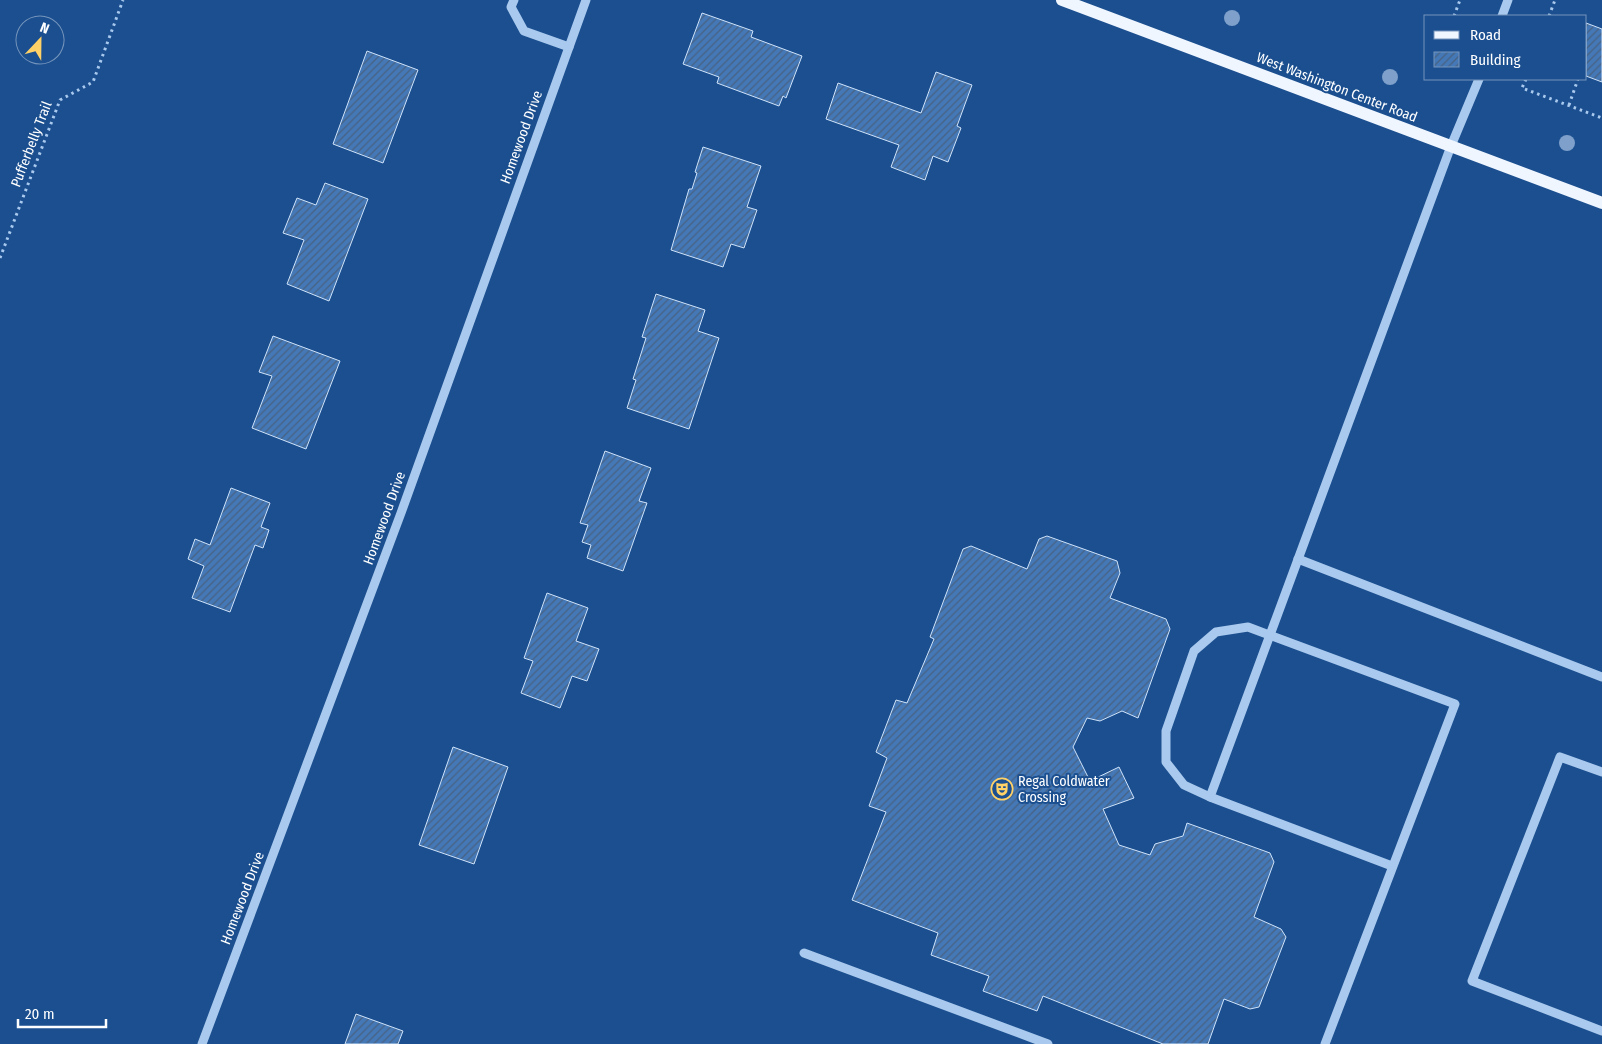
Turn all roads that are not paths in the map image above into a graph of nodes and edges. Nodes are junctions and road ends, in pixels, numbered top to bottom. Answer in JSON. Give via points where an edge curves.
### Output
{"nodes":[{"id":1,"x":514,"y":0,"type":"edge"},
{"id":2,"x":586,"y":0,"type":"edge"},
{"id":3,"x":1062,"y":0,"type":"edge"},
{"id":4,"x":1508,"y":0,"type":"edge"},
{"id":5,"x":1502,"y":15,"type":"edge"},
{"id":6,"x":569,"y":47,"type":"junction"},
{"id":7,"x":1479,"y":80,"type":"edge"},
{"id":8,"x":1451,"y":146,"type":"junction"},
{"id":9,"x":1602,"y":203,"type":"edge"},
{"id":10,"x":1298,"y":559,"type":"junction"},
{"id":11,"x":1270,"y":634,"type":"junction"},
{"id":12,"x":1602,"y":677,"type":"edge"},
{"id":13,"x":1602,"y":772,"type":"edge"},
{"id":14,"x":1210,"y":797,"type":"junction"},
{"id":15,"x":1392,"y":866,"type":"junction"},
{"id":16,"x":804,"y":953,"type":"dead end"},
{"id":17,"x":1602,"y":1031,"type":"edge"},
{"id":18,"x":202,"y":1044,"type":"edge"},
{"id":19,"x":1048,"y":1044,"type":"edge"},
{"id":20,"x":1326,"y":1044,"type":"edge"}],
"edges":[{"from":1,"to":6,"type":"street","via":[[511,7],[524,31]]},
{"from":2,"to":6,"type":"street","name":"Homewood Drive"},
{"from":3,"to":8,"type":"main road","name":"West Washington Center Road"},
{"from":4,"to":5,"type":"street"},
{"from":6,"to":18,"type":"street","name":"Homewood Drive","via":[[402,513]]},
{"from":7,"to":8,"type":"street"},
{"from":8,"to":9,"type":"main road","name":"West Washington Center Road"},
{"from":8,"to":10,"type":"street"},
{"from":10,"to":11,"type":"street"},
{"from":10,"to":12,"type":"street"},
{"from":11,"to":14,"type":"street"},
{"from":11,"to":14,"type":"street","via":[[1248,627],[1216,632],[1194,651],[1166,732],[1166,762],[1184,785]]},
{"from":11,"to":15,"type":"street","via":[[1455,704]]},
{"from":13,"to":17,"type":"street","via":[[1560,757],[1472,981]]},
{"from":14,"to":15,"type":"street"},
{"from":15,"to":20,"type":"street"},
{"from":16,"to":19,"type":"street"}]}
